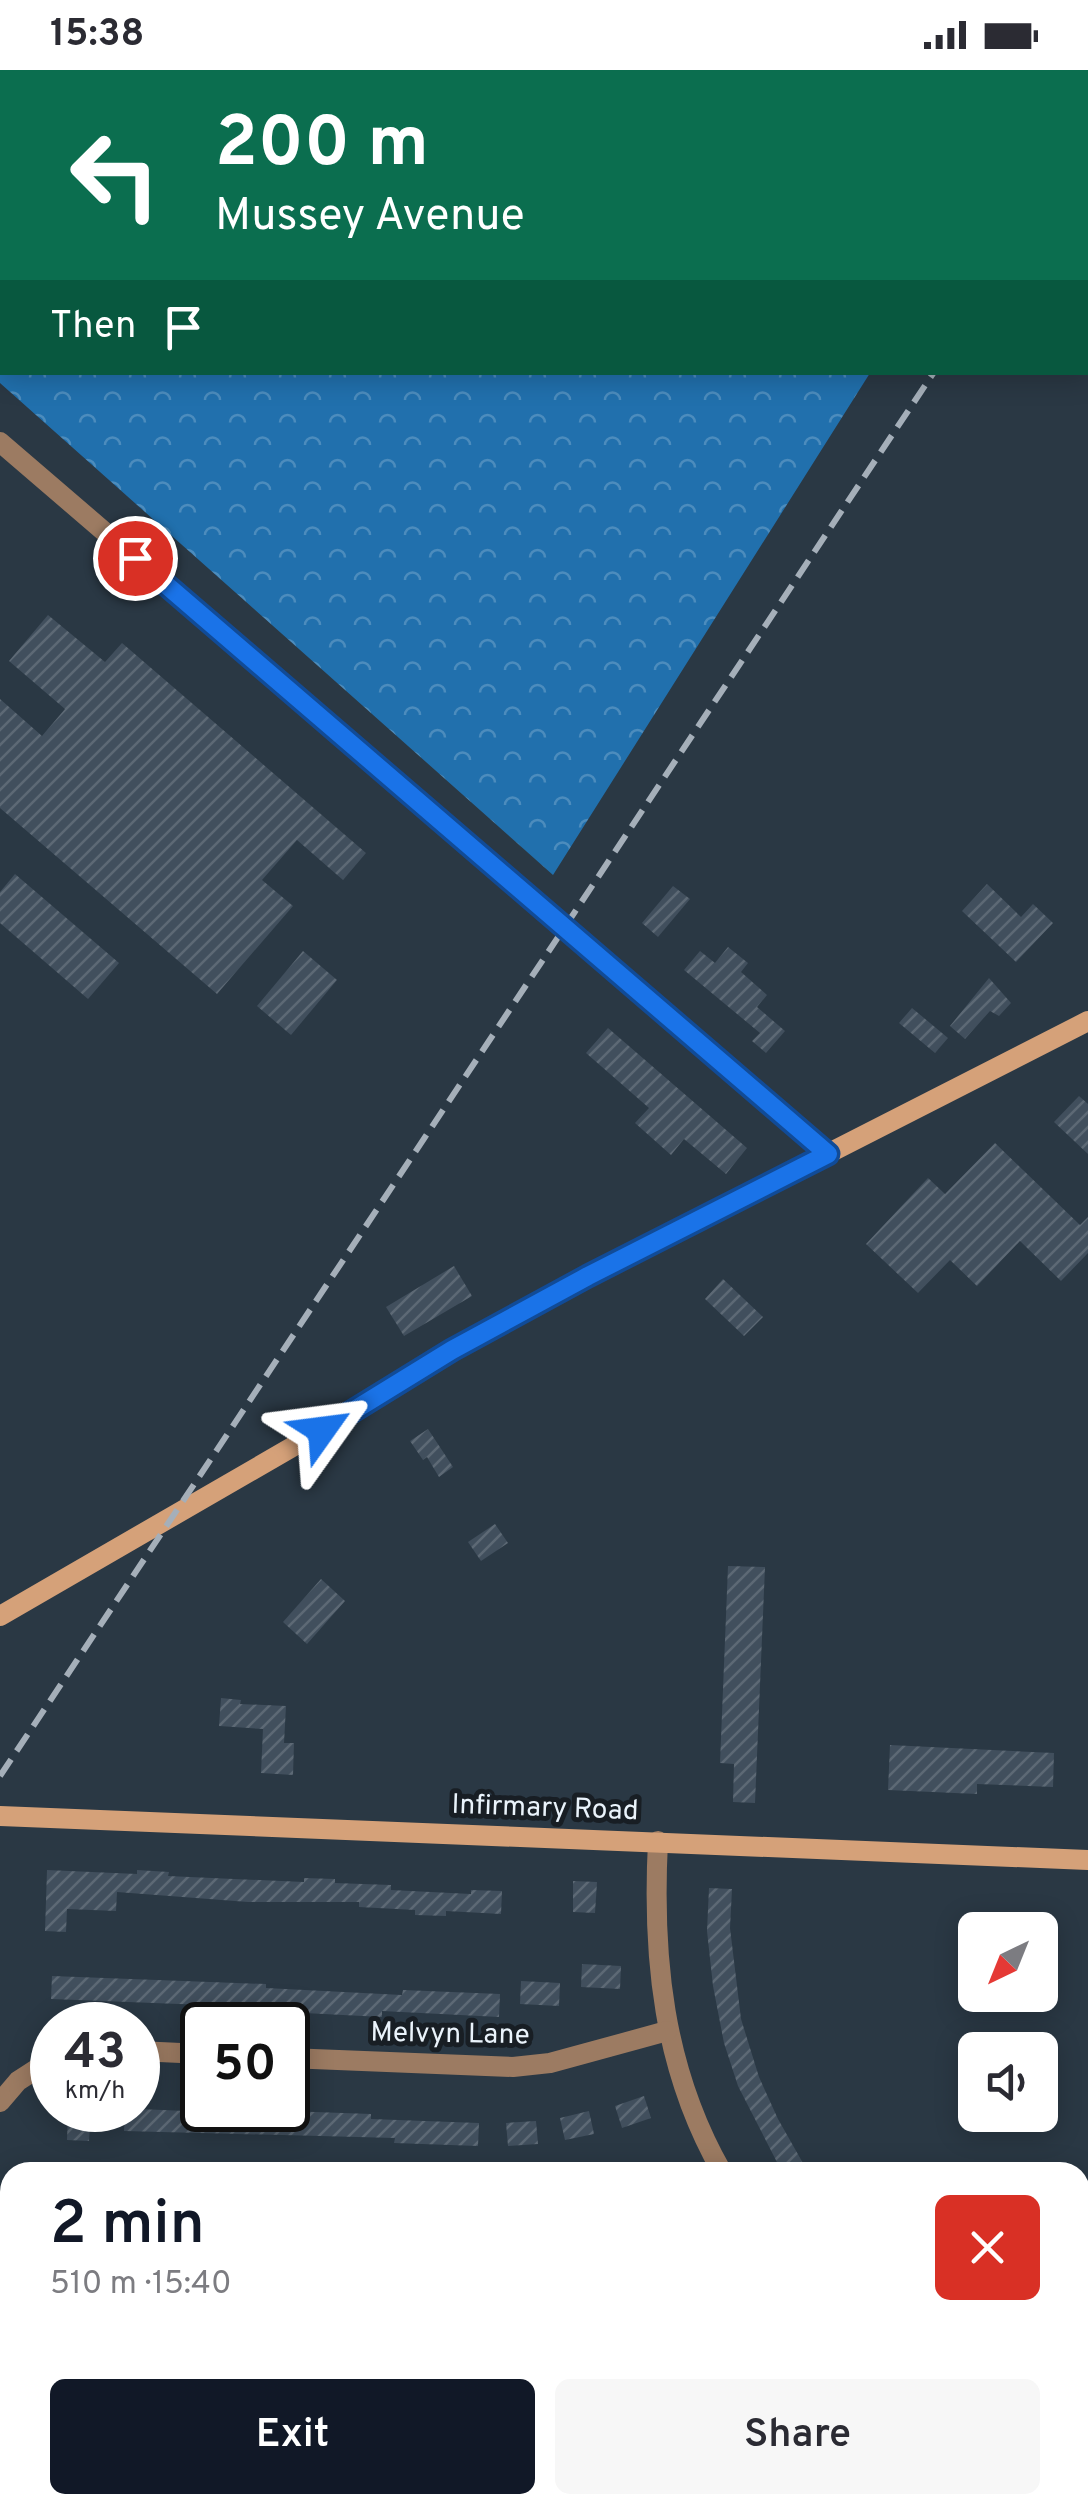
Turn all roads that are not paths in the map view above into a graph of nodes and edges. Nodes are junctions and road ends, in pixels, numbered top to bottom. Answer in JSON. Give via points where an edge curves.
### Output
{"nodes":[{"id":1,"x":0,"y":442,"type":"edge"},
{"id":2,"x":1088,"y":1021,"type":"edge"},
{"id":3,"x":828,"y":1154,"type":"junction"},
{"id":4,"x":0,"y":1616,"type":"edge"},
{"id":5,"x":0,"y":1816,"type":"edge"},
{"id":6,"x":658,"y":1840,"type":"junction"},
{"id":7,"x":1088,"y":1860,"type":"edge"},
{"id":8,"x":667,"y":2031,"type":"junction"},
{"id":9,"x":310,"y":2059,"type":"edge"},
{"id":10,"x":30,"y":2073,"type":"edge"},
{"id":11,"x":0,"y":2102,"type":"edge"},
{"id":12,"x":717,"y":2162,"type":"edge"}],
"edges":[{"from":1,"to":3,"type":"street"},
{"from":2,"to":3,"type":"main road"},
{"from":3,"to":4,"type":"main road","via":[[452,1350]]},
{"from":5,"to":6,"type":"main road","name":"Infirmary Road"},
{"from":6,"to":7,"type":"main road","name":"Infirmary Road"},
{"from":6,"to":8,"type":"street","via":[[655,1940]]},
{"from":8,"to":9,"type":"street","name":"Melvyn Lane","via":[[513,2068]]},
{"from":8,"to":12,"type":"street"},
{"from":10,"to":11,"type":"street"}]}
